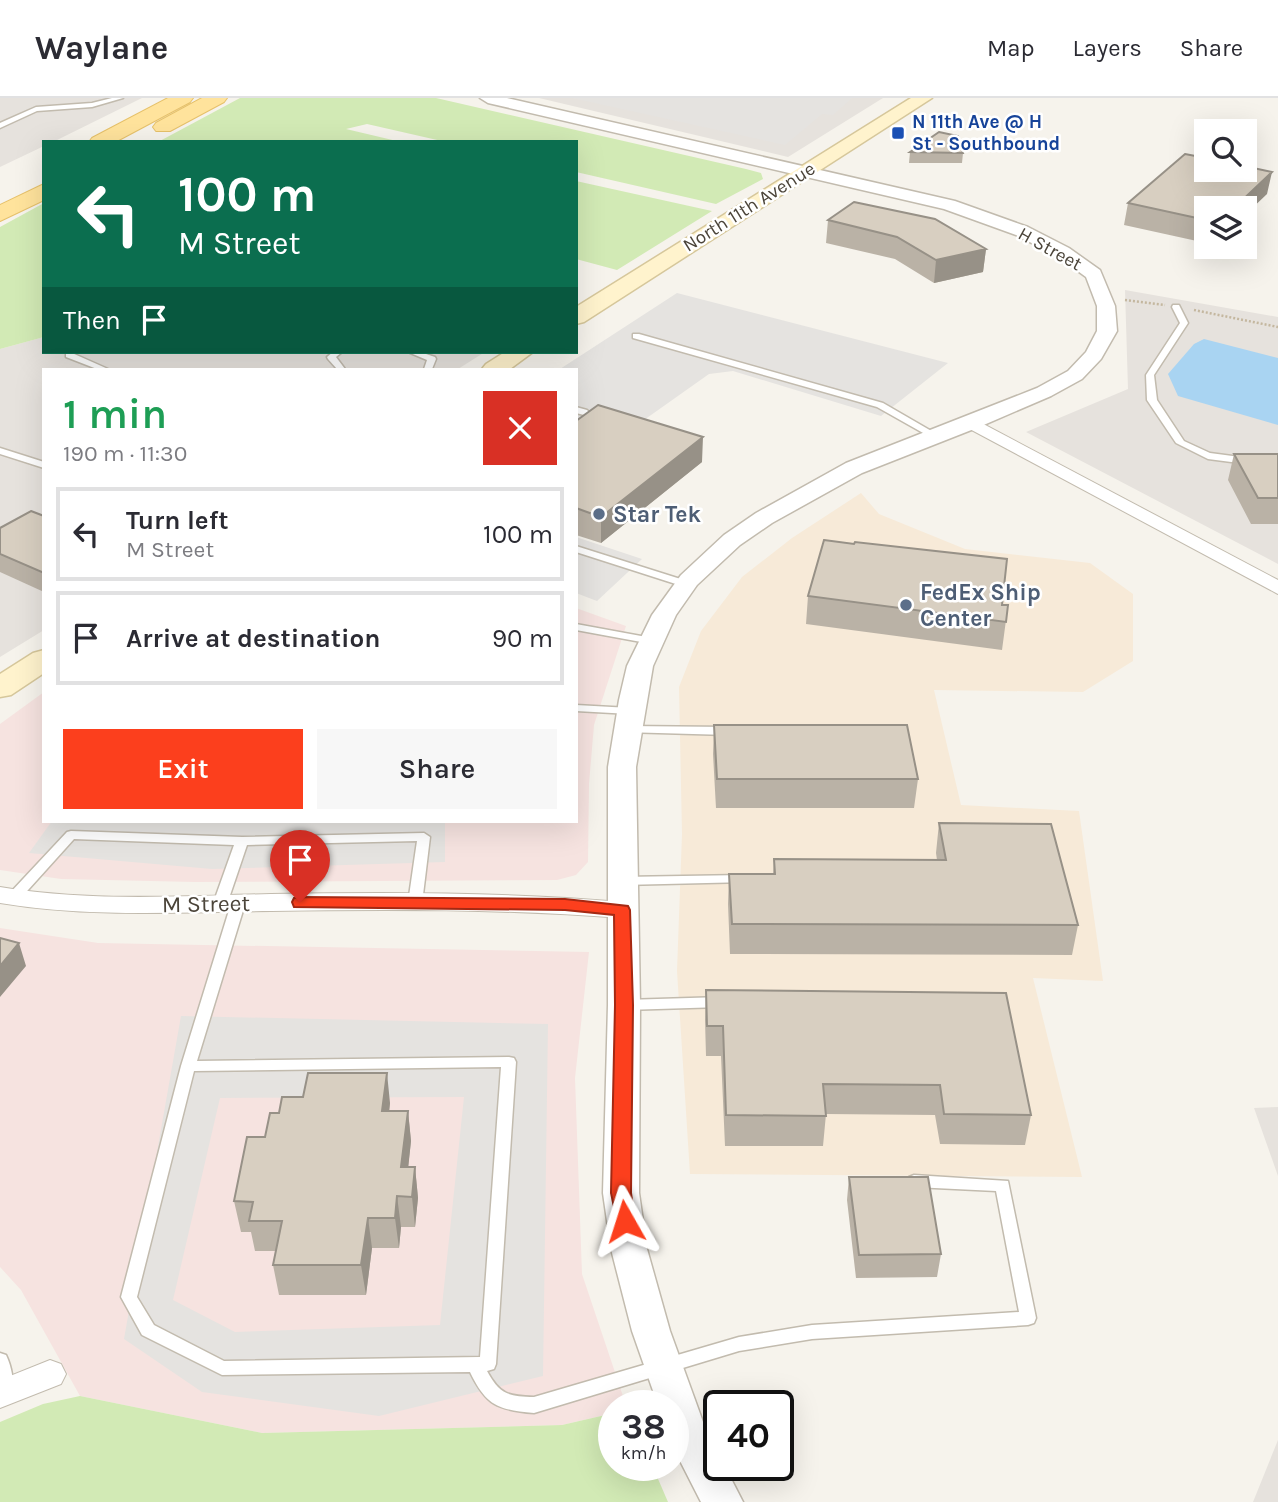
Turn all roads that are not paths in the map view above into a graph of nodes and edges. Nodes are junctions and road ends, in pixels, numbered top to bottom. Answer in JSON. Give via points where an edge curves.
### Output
{"nodes":[{"id":1,"x":121,"y":98,"type":"edge"},
{"id":2,"x":183,"y":98,"type":"edge"},
{"id":3,"x":217,"y":98,"type":"edge"},
{"id":4,"x":488,"y":98,"type":"edge"},
{"id":5,"x":923,"y":98,"type":"edge"},
{"id":6,"x":0,"y":126,"type":"edge"},
{"id":7,"x":103,"y":140,"type":"edge"},
{"id":8,"x":138,"y":140,"type":"edge"},
{"id":9,"x":42,"y":172,"type":"edge"},
{"id":10,"x":806,"y":172,"type":"junction"},
{"id":11,"x":42,"y":192,"type":"edge"},
{"id":12,"x":0,"y":193,"type":"edge"},
{"id":13,"x":0,"y":214,"type":"edge"},
{"id":14,"x":1176,"y":307,"type":"dead end"},
{"id":15,"x":578,"y":316,"type":"edge"},
{"id":16,"x":636,"y":336,"type":"dead end"},
{"id":17,"x":335,"y":354,"type":"edge"},
{"id":18,"x":418,"y":354,"type":"edge"},
{"id":19,"x":518,"y":354,"type":"edge"},
{"id":20,"x":69,"y":355,"type":"dead end"},
{"id":21,"x":102,"y":368,"type":"edge"},
{"id":22,"x":340,"y":368,"type":"edge"},
{"id":23,"x":428,"y":368,"type":"edge"},
{"id":24,"x":496,"y":368,"type":"edge"},
{"id":25,"x":972,"y":423,"type":"junction"},
{"id":26,"x":935,"y":436,"type":"junction"},
{"id":27,"x":0,"y":451,"type":"edge"},
{"id":28,"x":42,"y":464,"type":"edge"},
{"id":29,"x":1278,"y":466,"type":"edge"},
{"id":30,"x":578,"y":550,"type":"edge"},
{"id":31,"x":686,"y":584,"type":"junction"},
{"id":32,"x":1278,"y":588,"type":"edge"},
{"id":33,"x":578,"y":627,"type":"edge"},
{"id":34,"x":652,"y":641,"type":"junction"},
{"id":35,"x":42,"y":660,"type":"edge"},
{"id":36,"x":0,"y":688,"type":"edge"},
{"id":37,"x":578,"y":708,"type":"edge"},
{"id":38,"x":629,"y":721,"type":"junction"},
{"id":39,"x":743,"y":730,"type":"edge"},
{"id":40,"x":242,"y":841,"type":"junction"},
{"id":41,"x":761,"y":878,"type":"edge"},
{"id":42,"x":622,"y":895,"type":"junction"},
{"id":43,"x":7,"y":896,"type":"edge"},
{"id":44,"x":415,"y":903,"type":"junction"},
{"id":45,"x":229,"y":904,"type":"junction"},
{"id":46,"x":734,"y":1002,"type":"edge"},
{"id":47,"x":624,"y":1005,"type":"junction"},
{"id":48,"x":188,"y":1066,"type":"junction"},
{"id":49,"x":896,"y":1180,"type":"edge"},
{"id":50,"x":0,"y":1360,"type":"edge"},
{"id":51,"x":475,"y":1365,"type":"junction"},
{"id":52,"x":663,"y":1366,"type":"junction"},
{"id":53,"x":50,"y":1374,"type":"dead end"},
{"id":54,"x":3,"y":1392,"type":"edge"},
{"id":55,"x":723,"y":1502,"type":"edge"}],
"edges":[{"from":1,"to":6,"type":"lane","via":[[36,109]]},
{"from":2,"to":7,"type":"main road"},
{"from":3,"to":8,"type":"main road"},
{"from":4,"to":10,"type":"street","name":"H Street"},
{"from":5,"to":10,"type":"main road","name":"North 11th Avenue"},
{"from":9,"to":12,"type":"main road"},
{"from":10,"to":15,"type":"main road","name":"North 11th Avenue"},
{"from":10,"to":25,"type":"street","name":"H Street","via":[[991,218],[1063,252],[1094,274],[1106,306],[1107,331],[1094,355],[1075,375]]},
{"from":11,"to":13,"type":"main road"},
{"from":14,"to":29,"type":"lane","via":[[1184,323],[1150,375],[1153,400],[1181,443],[1208,456]]},
{"from":16,"to":26,"type":"lane","via":[[880,405]]},
{"from":17,"to":22,"type":"lane","via":[[331,357]]},
{"from":18,"to":23,"type":"lane","via":[[432,359]]},
{"from":19,"to":24,"type":"main road"},
{"from":20,"to":21,"type":"lane"},
{"from":25,"to":26,"type":"street","name":"H Street"},
{"from":25,"to":32,"type":"street"},
{"from":26,"to":31,"type":"street","name":"H Street","via":[[853,468],[764,518],[732,540]]},
{"from":27,"to":28,"type":"lane"},
{"from":30,"to":31,"type":"lane"},
{"from":31,"to":34,"type":"street","name":"H Street"},
{"from":33,"to":34,"type":"lane"},
{"from":34,"to":38,"type":"street","name":"H Street","via":[[640,666]]},
{"from":35,"to":36,"type":"main road"},
{"from":37,"to":38,"type":"lane"},
{"from":38,"to":39,"type":"lane","via":[[659,732]]},
{"from":38,"to":42,"type":"street","name":"H Street","via":[[622,767]]},
{"from":40,"to":43,"type":"lane","via":[[71,835]]},
{"from":40,"to":44,"type":"lane","via":[[424,837]]},
{"from":40,"to":45,"type":"lane"},
{"from":41,"to":42,"type":"lane"},
{"from":42,"to":44,"type":"street","name":"M Street","via":[[565,905]]},
{"from":42,"to":47,"type":"street","name":"H Street"},
{"from":43,"to":45,"type":"street","name":"M Street","via":[[95,906]]},
{"from":44,"to":45,"type":"street","name":"M Street"},
{"from":45,"to":48,"type":"lane"},
{"from":46,"to":47,"type":"lane"},
{"from":47,"to":52,"type":"street","name":"H Street","via":[[621,1193],[629,1249]]},
{"from":48,"to":51,"type":"lane","via":[[130,1297],[148,1330],[222,1368]]},
{"from":48,"to":51,"type":"lane","via":[[509,1062],[488,1364]]},
{"from":49,"to":52,"type":"lane","via":[[1003,1185],[1028,1318],[812,1332],[739,1344]]},
{"from":50,"to":54,"type":"lane"},
{"from":51,"to":52,"type":"lane","via":[[487,1389],[505,1404],[534,1405]]},
{"from":52,"to":55,"type":"street","name":"H Street","via":[[689,1439]]},
{"from":53,"to":54,"type":"street"}]}
